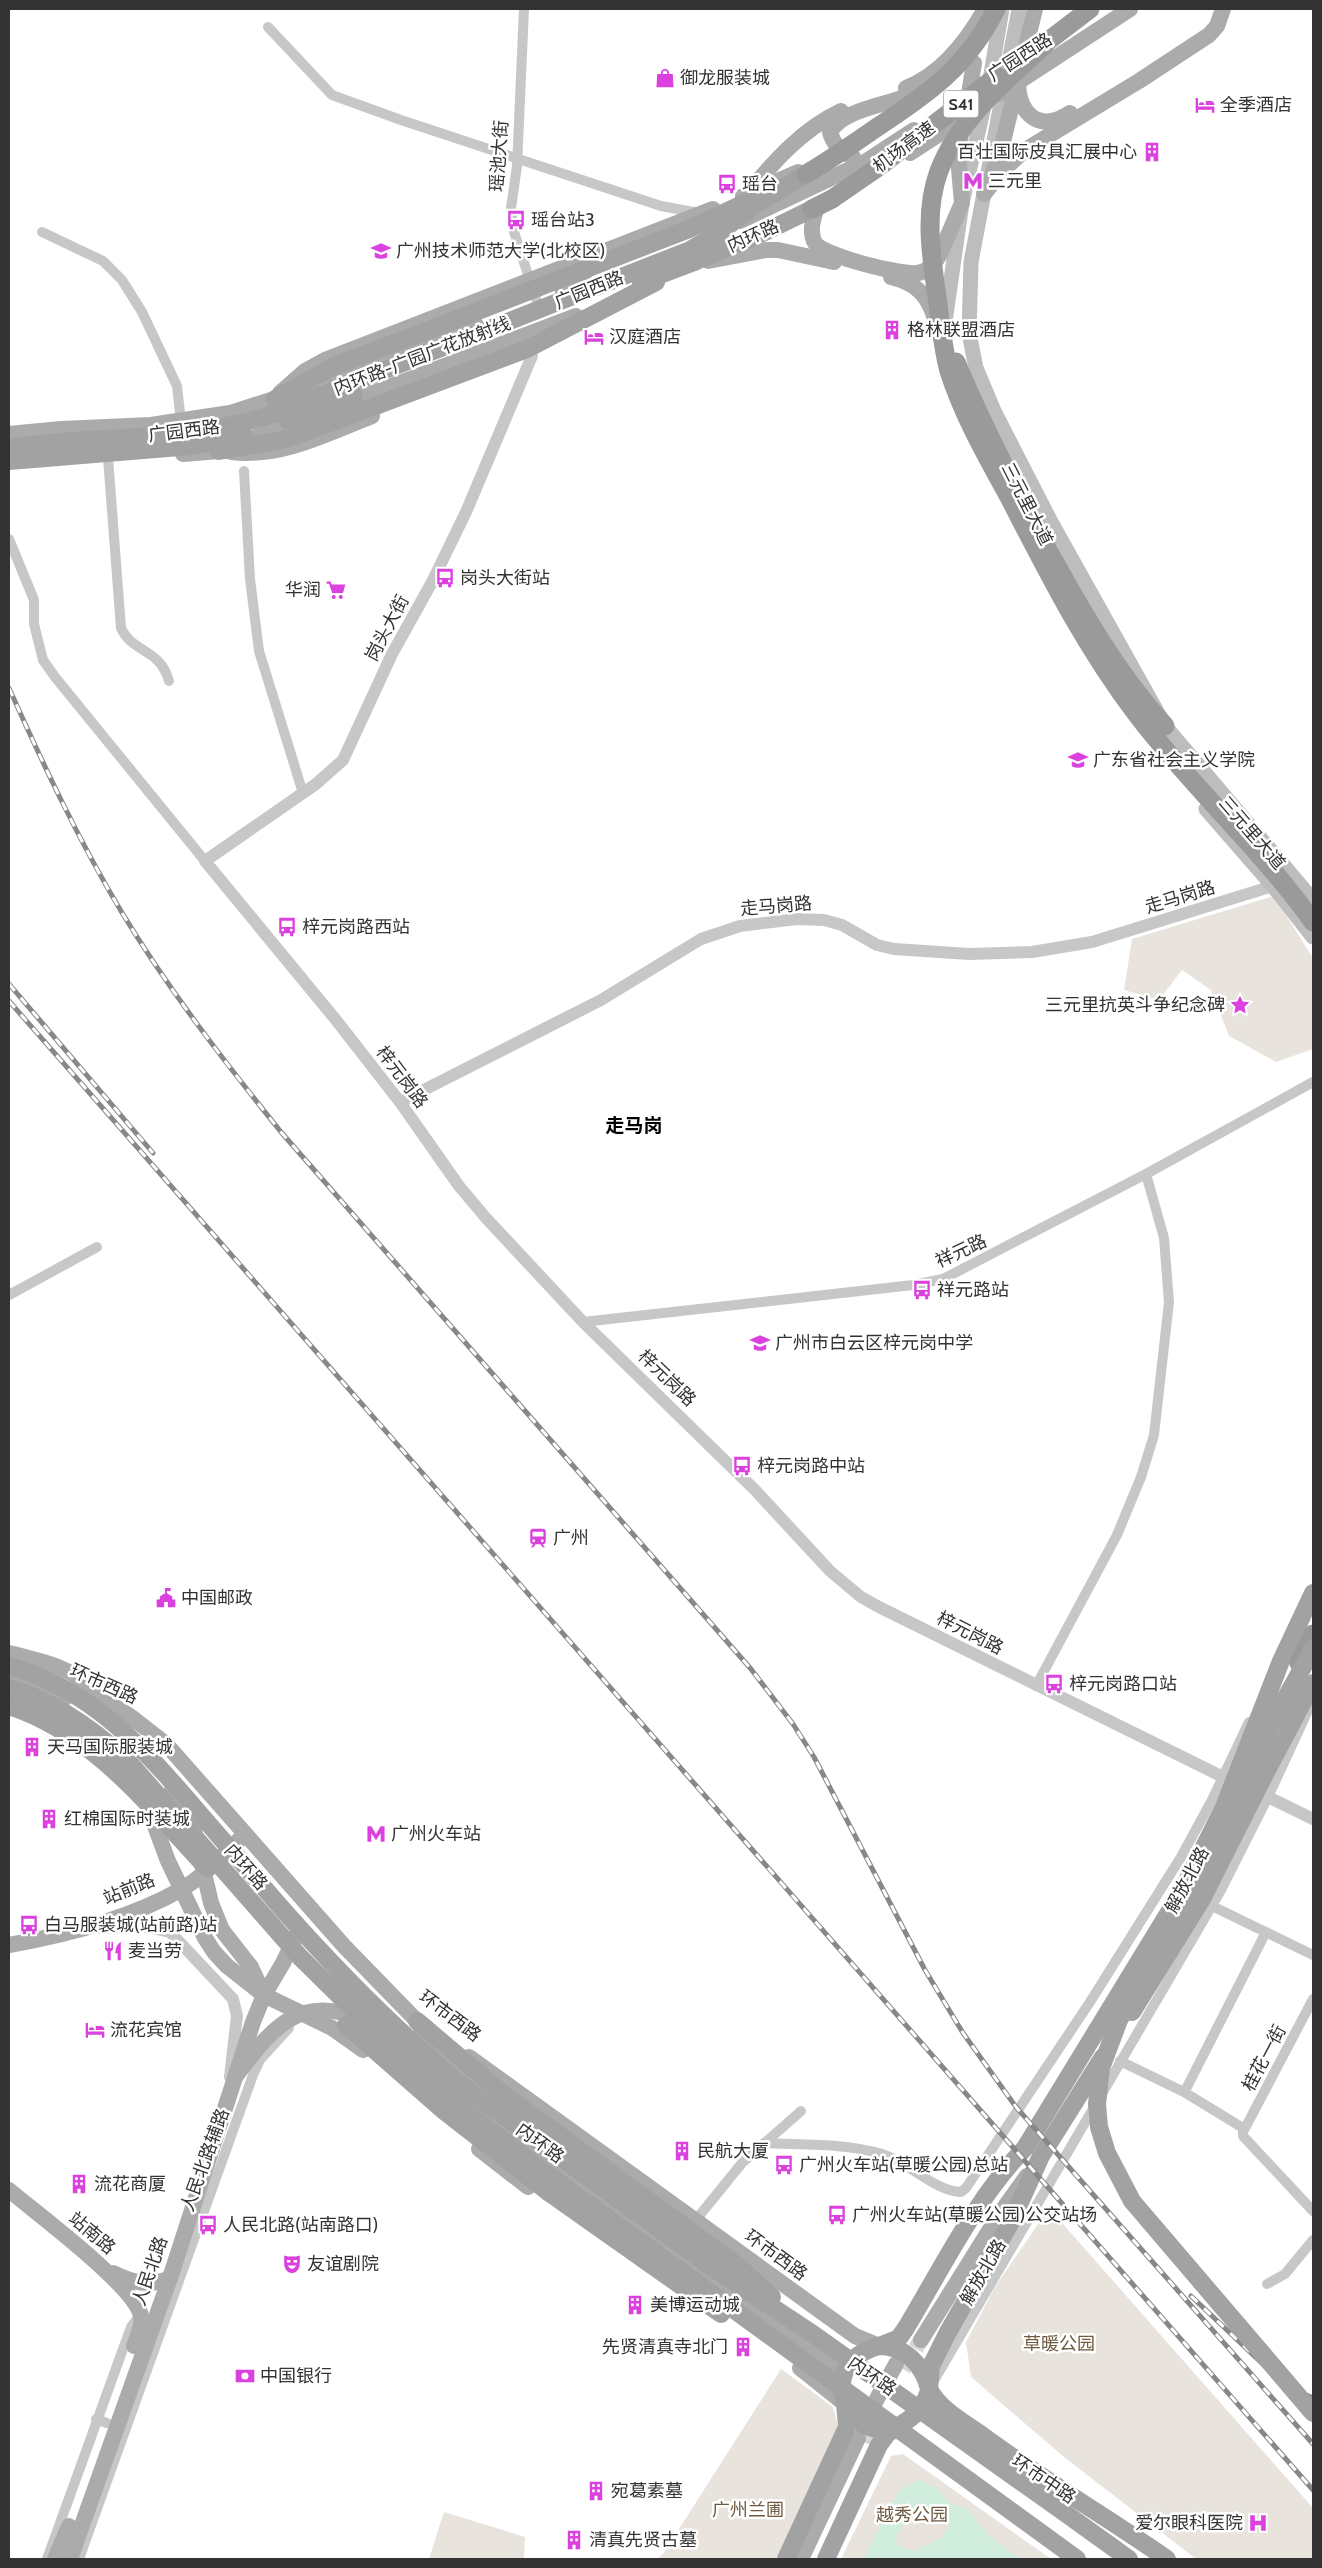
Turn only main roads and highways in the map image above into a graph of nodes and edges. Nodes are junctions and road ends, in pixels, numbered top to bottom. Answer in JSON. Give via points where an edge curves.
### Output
{"nodes":[{"id":1,"x":985,"y":9,"type":"edge"},
{"id":2,"x":996,"y":9,"type":"edge"},
{"id":3,"x":1002,"y":9,"type":"edge"},
{"id":4,"x":1019,"y":9,"type":"edge"},
{"id":5,"x":1090,"y":9,"type":"edge"},
{"id":6,"x":1101,"y":9,"type":"edge"},
{"id":7,"x":1130,"y":9,"type":"edge"},
{"id":8,"x":1213,"y":9,"type":"edge"},
{"id":9,"x":1223,"y":9,"type":"edge"},
{"id":10,"x":1032,"y":13,"type":"edge"},
{"id":11,"x":1045,"y":45,"type":"junction"},
{"id":12,"x":1018,"y":80,"type":"junction"},
{"id":13,"x":865,"y":162,"type":"junction"},
{"id":14,"x":806,"y":174,"type":"junction"},
{"id":15,"x":748,"y":193,"type":"junction"},
{"id":16,"x":984,"y":194,"type":"junction"},
{"id":17,"x":962,"y":203,"type":"junction"},
{"id":18,"x":814,"y":209,"type":"junction"},
{"id":19,"x":608,"y":250,"type":"junction"},
{"id":20,"x":701,"y":262,"type":"junction"},
{"id":21,"x":934,"y":274,"type":"junction"},
{"id":22,"x":564,"y":292,"type":"junction"},
{"id":23,"x":632,"y":294,"type":"junction"},
{"id":24,"x":463,"y":359,"type":"junction"},
{"id":25,"x":942,"y":359,"type":"junction"},
{"id":26,"x":512,"y":362,"type":"junction"},
{"id":27,"x":275,"y":399,"type":"junction"},
{"id":28,"x":11,"y":439,"type":"edge"},
{"id":29,"x":218,"y":451,"type":"junction"},
{"id":30,"x":13,"y":465,"type":"edge"},
{"id":31,"x":1165,"y":726,"type":"junction"},
{"id":32,"x":1313,"y":900,"type":"edge"},
{"id":33,"x":1313,"y":922,"type":"edge"},
{"id":34,"x":1313,"y":937,"type":"edge"},
{"id":35,"x":1313,"y":1593,"type":"edge"},
{"id":36,"x":1313,"y":1634,"type":"edge"},
{"id":37,"x":1313,"y":1648,"type":"edge"},
{"id":38,"x":9,"y":1653,"type":"edge"},
{"id":39,"x":9,"y":1666,"type":"edge"},
{"id":40,"x":9,"y":1674,"type":"edge"},
{"id":41,"x":1313,"y":1683,"type":"edge"},
{"id":42,"x":71,"y":1687,"type":"junction"},
{"id":43,"x":9,"y":1688,"type":"edge"},
{"id":44,"x":9,"y":1698,"type":"edge"},
{"id":45,"x":9,"y":1706,"type":"edge"},
{"id":46,"x":9,"y":1712,"type":"edge"},
{"id":47,"x":57,"y":1716,"type":"junction"},
{"id":48,"x":74,"y":1726,"type":"junction"},
{"id":49,"x":1270,"y":1726,"type":"junction"},
{"id":50,"x":148,"y":1762,"type":"junction"},
{"id":51,"x":1264,"y":1774,"type":"junction"},
{"id":52,"x":194,"y":1776,"type":"junction"},
{"id":53,"x":166,"y":1782,"type":"junction"},
{"id":54,"x":211,"y":1795,"type":"junction"},
{"id":55,"x":187,"y":1815,"type":"junction"},
{"id":56,"x":245,"y":1834,"type":"junction"},
{"id":57,"x":204,"y":1873,"type":"junction"},
{"id":58,"x":182,"y":1889,"type":"junction"},
{"id":59,"x":303,"y":1900,"type":"junction"},
{"id":60,"x":9,"y":1945,"type":"edge"},
{"id":61,"x":344,"y":1946,"type":"junction"},
{"id":62,"x":300,"y":1957,"type":"junction"},
{"id":63,"x":264,"y":1995,"type":"junction"},
{"id":64,"x":305,"y":2014,"type":"junction"},
{"id":65,"x":417,"y":2020,"type":"junction"},
{"id":66,"x":346,"y":2025,"type":"junction"},
{"id":67,"x":394,"y":2036,"type":"junction"},
{"id":68,"x":236,"y":2076,"type":"junction"},
{"id":69,"x":1025,"y":2148,"type":"junction"},
{"id":70,"x":1041,"y":2156,"type":"junction"},
{"id":71,"x":9,"y":2190,"type":"edge"},
{"id":72,"x":680,"y":2256,"type":"junction"},
{"id":73,"x":703,"y":2267,"type":"junction"},
{"id":74,"x":104,"y":2268,"type":"junction"},
{"id":75,"x":670,"y":2270,"type":"junction"},
{"id":76,"x":170,"y":2278,"type":"junction"},
{"id":77,"x":746,"y":2280,"type":"junction"},
{"id":78,"x":688,"y":2283,"type":"junction"},
{"id":79,"x":717,"y":2283,"type":"junction"},
{"id":80,"x":787,"y":2287,"type":"junction"},
{"id":81,"x":706,"y":2296,"type":"junction"},
{"id":82,"x":736,"y":2297,"type":"junction"},
{"id":83,"x":816,"y":2309,"type":"junction"},
{"id":84,"x":725,"y":2311,"type":"junction"},
{"id":85,"x":141,"y":2314,"type":"joint"},
{"id":86,"x":817,"y":2340,"type":"junction"},
{"id":87,"x":879,"y":2346,"type":"junction"},
{"id":88,"x":900,"y":2367,"type":"tunnel mouth"},
{"id":89,"x":816,"y":2371,"type":"junction"},
{"id":90,"x":844,"y":2374,"type":"junction"},
{"id":91,"x":929,"y":2389,"type":"junction"},
{"id":92,"x":845,"y":2404,"type":"junction"},
{"id":93,"x":876,"y":2411,"type":"tunnel mouth"},
{"id":94,"x":1313,"y":2413,"type":"edge"},
{"id":95,"x":897,"y":2427,"type":"junction"},
{"id":96,"x":1049,"y":2483,"type":"junction"},
{"id":97,"x":1062,"y":2517,"type":"junction"},
{"id":98,"x":55,"y":2559,"type":"edge"},
{"id":99,"x":70,"y":2559,"type":"edge"},
{"id":100,"x":786,"y":2559,"type":"edge"},
{"id":101,"x":801,"y":2559,"type":"edge"},
{"id":102,"x":812,"y":2559,"type":"edge"},
{"id":103,"x":826,"y":2559,"type":"edge"},
{"id":104,"x":1078,"y":2559,"type":"edge"},
{"id":105,"x":1113,"y":2559,"type":"edge"},
{"id":106,"x":1129,"y":2559,"type":"edge"},
{"id":107,"x":1151,"y":2559,"type":"edge"},
{"id":108,"x":1167,"y":2559,"type":"edge"}],
"edges":[{"from":1,"to":15,"type":"main road","via":[[967,38],[938,69],[913,86],[846,109],[823,121],[776,158]]},
{"from":2,"to":14,"type":"highway","bridge":true,"via":[[979,40],[944,80],[918,101]]},
{"from":3,"to":17,"type":"main road","name":"三元里大道"},
{"from":4,"to":16,"type":"main road","name":"三元里大道"},
{"from":5,"to":11,"type":"highway","name":"机场高速","number":"S41","bridge":true},
{"from":6,"to":13,"type":"main road","name":"广园西路","bridge":true},
{"from":7,"to":18,"type":"main road","name":"广园西路","bridge":true,"via":[[874,176]]},
{"from":8,"to":12,"type":"main road","via":[[1209,23],[1202,29],[1055,121],[1040,121],[1027,112],[1018,97]]},
{"from":9,"to":16,"type":"main road","via":[[1217,26],[1209,35],[1025,150],[1002,171]]},
{"from":10,"to":12,"type":"main road"},
{"from":11,"to":18,"type":"highway","name":"机场高速","number":"S41","bridge":true,"via":[[994,79],[872,172]]},
{"from":11,"to":21,"type":"highway","bridge":true,"via":[[978,110],[944,159],[935,182],[930,214]]},
{"from":12,"to":16,"type":"main road","via":[[1002,146]]},
{"from":13,"to":15,"type":"main road","via":[[810,169]]},
{"from":13,"to":17,"type":"main road","via":[[849,156],[835,144],[830,132],[838,122],[914,94],[963,56],[970,58],[975,67],[958,157]]},
{"from":13,"to":22,"type":"main road","name":"广园西路","via":[[784,202]]},
{"from":14,"to":27,"type":"highway","bridge":true,"via":[[689,229],[334,366]]},
{"from":14,"to":28,"type":"highway","name":"内环路-广园广花放射线","bridge":true,"via":[[690,250],[270,415],[229,427],[186,434],[44,444]]},
{"from":15,"to":19,"type":"main road"},
{"from":16,"to":31,"type":"main road","name":"三元里大道","via":[[969,286],[969,333],[976,368],[994,411],[1060,539]]},
{"from":17,"to":18,"type":"main road","via":[[935,262],[917,273],[874,266],[824,250],[812,234]]},
{"from":17,"to":25,"type":"main road","name":"三元里大道"},
{"from":18,"to":20,"type":"highway","name":"内环路"},
{"from":19,"to":22,"type":"main road"},
{"from":19,"to":27,"type":"main road","via":[[326,360],[295,378]]},
{"from":20,"to":23,"type":"main road","name":"广园西路"},
{"from":20,"to":25,"type":"main road","name":"广园西路","via":[[752,251],[778,250],[907,282],[930,302]]},
{"from":20,"to":29,"type":"highway","bridge":true,"via":[[527,349],[283,440]]},
{"from":20,"to":30,"type":"highway","name":"内环路-广园广花放射线","bridge":true,"via":[[253,433],[192,446]]},
{"from":21,"to":31,"type":"highway","bridge":true,"via":[[949,342],[972,401],[1009,477],[1088,623],[1138,695]]},
{"from":21,"to":33,"type":"highway","bridge":true,"via":[[946,358],[963,406],[1071,616],[1140,718]]},
{"from":22,"to":27,"type":"main road","name":"广园西路"},
{"from":23,"to":24,"type":"main road","name":"广园西路"},
{"from":23,"to":26,"type":"main road","via":[[593,323],[532,356]]},
{"from":24,"to":26,"type":"main road"},
{"from":24,"to":29,"type":"main road","name":"广园西路"},
{"from":25,"to":34,"type":"main road","name":"三元里大道","via":[[950,388],[980,454],[1031,555],[1095,669],[1145,738]]},
{"from":26,"to":29,"type":"main road","via":[[286,448],[259,454]]},
{"from":27,"to":28,"type":"main road","name":"广园西路","via":[[230,414],[181,422]]},
{"from":28,"to":30,"type":"main road","via":[[9,451]]},
{"from":29,"to":30,"type":"main road","name":"广园西路"},
{"from":31,"to":32,"type":"main road","name":"三元里大道"},
{"from":35,"to":69,"type":"highway","name":"解放北路","via":[[1224,1807],[1182,1891]]},
{"from":36,"to":49,"type":"highway","bridge":true},
{"from":37,"to":49,"type":"highway","bridge":true},
{"from":37,"to":51,"type":"main road","via":[[1282,1717]]},
{"from":38,"to":42,"type":"main road","via":[[57,1666]]},
{"from":39,"to":73,"type":"highway","name":"内环路","bridge":true,"via":[[63,1689],[122,1729],[165,1773],[329,1960],[432,2061]]},
{"from":40,"to":42,"type":"main road","name":"环市西路"},
{"from":41,"to":51,"type":"highway","name":"解放北路"},
{"from":42,"to":47,"type":"main road"},
{"from":42,"to":50,"type":"main road","via":[[98,1720]]},
{"from":42,"to":52,"type":"main road","name":"环市西路","via":[[109,1704],[153,1733]]},
{"from":43,"to":62,"type":"highway","name":"内环路","bridge":true,"via":[[69,1715],[127,1760]]},
{"from":44,"to":47,"type":"main road"},
{"from":45,"to":62,"type":"highway","bridge":true,"via":[[56,1727],[105,1761],[216,1877]]},
{"from":46,"to":48,"type":"main road"},
{"from":47,"to":48,"type":"main road"},
{"from":48,"to":58,"type":"main road","via":[[121,1765],[140,1789]]},
{"from":49,"to":94,"type":"highway","bridge":true,"via":[[1213,1853],[1115,2028],[1101,2068],[1099,2127],[1107,2153],[1132,2201]]},
{"from":50,"to":52,"type":"main road"},
{"from":50,"to":53,"type":"main road"},
{"from":51,"to":70,"type":"highway","name":"解放北路","via":[[1191,1919]]},
{"from":52,"to":54,"type":"main road","name":"环市西路"},
{"from":53,"to":54,"type":"main road"},
{"from":53,"to":55,"type":"main road"},
{"from":54,"to":55,"type":"main road"},
{"from":54,"to":56,"type":"main road","name":"环市西路"},
{"from":55,"to":57,"type":"main road"},
{"from":56,"to":57,"type":"main road","name":"站前路"},
{"from":56,"to":59,"type":"main road","name":"环市西路"},
{"from":57,"to":58,"type":"main road","name":"站前路"},
{"from":57,"to":63,"type":"main road","via":[[222,1930],[251,1967]]},
{"from":58,"to":60,"type":"main road","name":"站前路","via":[[122,1915]]},
{"from":58,"to":63,"type":"main road","via":[[214,1952]]},
{"from":59,"to":61,"type":"main road","name":"环市西路"},
{"from":59,"to":63,"type":"main road","name":"人民北路","via":[[294,1942]]},
{"from":61,"to":65,"type":"main road","name":"环市西路"},
{"from":61,"to":67,"type":"main road","via":[[337,1944],[328,1949],[326,1962],[330,1971]]},
{"from":62,"to":89,"type":"highway","name":"内环路","bridge":true,"via":[[401,2055],[479,2122]]},
{"from":63,"to":64,"type":"main road"},
{"from":63,"to":68,"type":"main road","name":"人民北路"},
{"from":64,"to":66,"type":"main road"},
{"from":64,"to":67,"type":"main road","via":[[328,2011],[347,2015]]},
{"from":64,"to":68,"type":"main road","via":[[280,2024]]},
{"from":64,"to":75,"type":"main road","via":[[354,2043],[502,2168],[606,2243]]},
{"from":65,"to":77,"type":"main road","via":[[423,2034],[437,2051],[495,2098]]},
{"from":65,"to":80,"type":"main road","name":"环市西路"},
{"from":65,"to":86,"type":"highway","bridge":true,"via":[[507,2096],[737,2265]]},
{"from":66,"to":67,"type":"main road"},
{"from":66,"to":75,"type":"main road","via":[[372,2040],[512,2156]]},
{"from":66,"to":89,"type":"highway","bridge":true,"via":[[464,2128],[548,2192],[688,2292]]},
{"from":67,"to":72,"type":"main road","via":[[479,2110]]},
{"from":68,"to":76,"type":"main road","name":"人民北路","via":[[200,2203]]},
{"from":69,"to":70,"type":"main road","name":"解放北路","via":[[917,2338]]},
{"from":69,"to":87,"type":"highway","name":"解放北路","via":[[1001,2173],[986,2195],[902,2334]]},
{"from":70,"to":91,"type":"highway","name":"解放北路","via":[[1012,2222],[936,2356]]},
{"from":71,"to":74,"type":"main road","name":"站南路"},
{"from":72,"to":73,"type":"main road"},
{"from":72,"to":75,"type":"main road"},
{"from":73,"to":78,"type":"main road"},
{"from":73,"to":79,"type":"main road"},
{"from":73,"to":86,"type":"highway","name":"内环路","bridge":true},
{"from":73,"to":97,"type":"highway","bridge":true},
{"from":74,"to":76,"type":"main road","via":[[135,2283],[153,2284]]},
{"from":74,"to":85,"type":"main road","name":"站南路"},
{"from":75,"to":78,"type":"main road"},
{"from":76,"to":99,"type":"main road","name":"人民北路","via":[[143,2368]]},
{"from":77,"to":80,"type":"main road"},
{"from":77,"to":86,"type":"main road"},
{"from":78,"to":81,"type":"main road"},
{"from":79,"to":81,"type":"main road"},
{"from":79,"to":82,"type":"main road"},
{"from":80,"to":83,"type":"main road","name":"环市西路"},
{"from":81,"to":84,"type":"main road"},
{"from":82,"to":84,"type":"main road"},
{"from":82,"to":86,"type":"main road"},
{"from":83,"to":86,"type":"main road","via":[[831,2328]]},
{"from":83,"to":87,"type":"main road","name":"环市西路","via":[[855,2336]]},
{"from":84,"to":92,"type":"main road"},
{"from":85,"to":98,"type":"main road","name":"人民北路","via":[[140,2330],[102,2421]]},
{"from":86,"to":87,"type":"main road","via":[[848,2346]]},
{"from":86,"to":90,"type":"main road"},
{"from":86,"to":97,"type":"highway","name":"内环路","bridge":true},
{"from":87,"to":90,"type":"highway","via":[[858,2354]]},
{"from":87,"to":91,"type":"highway","via":[[894,2348],[910,2357],[921,2369]]},
{"from":88,"to":93,"type":"main road"},
{"from":89,"to":104,"type":"highway","name":"内环路","bridge":true},
{"from":90,"to":92,"type":"highway","via":[[842,2391]]},
{"from":91,"to":95,"type":"highway","via":[[914,2415]]},
{"from":91,"to":96,"type":"highway","name":"环市中路","via":[[954,2415]]},
{"from":92,"to":95,"type":"highway","via":[[852,2416],[865,2425],[881,2429]]},
{"from":92,"to":100,"type":"highway","via":[[847,2428]]},
{"from":95,"to":103,"type":"highway","via":[[879,2444]]},
{"from":95,"to":104,"type":"highway"},
{"from":96,"to":107,"type":"highway"},
{"from":96,"to":108,"type":"highway","name":"环市中路"},
{"from":97,"to":105,"type":"highway"},
{"from":97,"to":106,"type":"highway","name":"内环路"},
{"from":101,"to":102,"type":"main road","via":[[862,2441]]}]}
